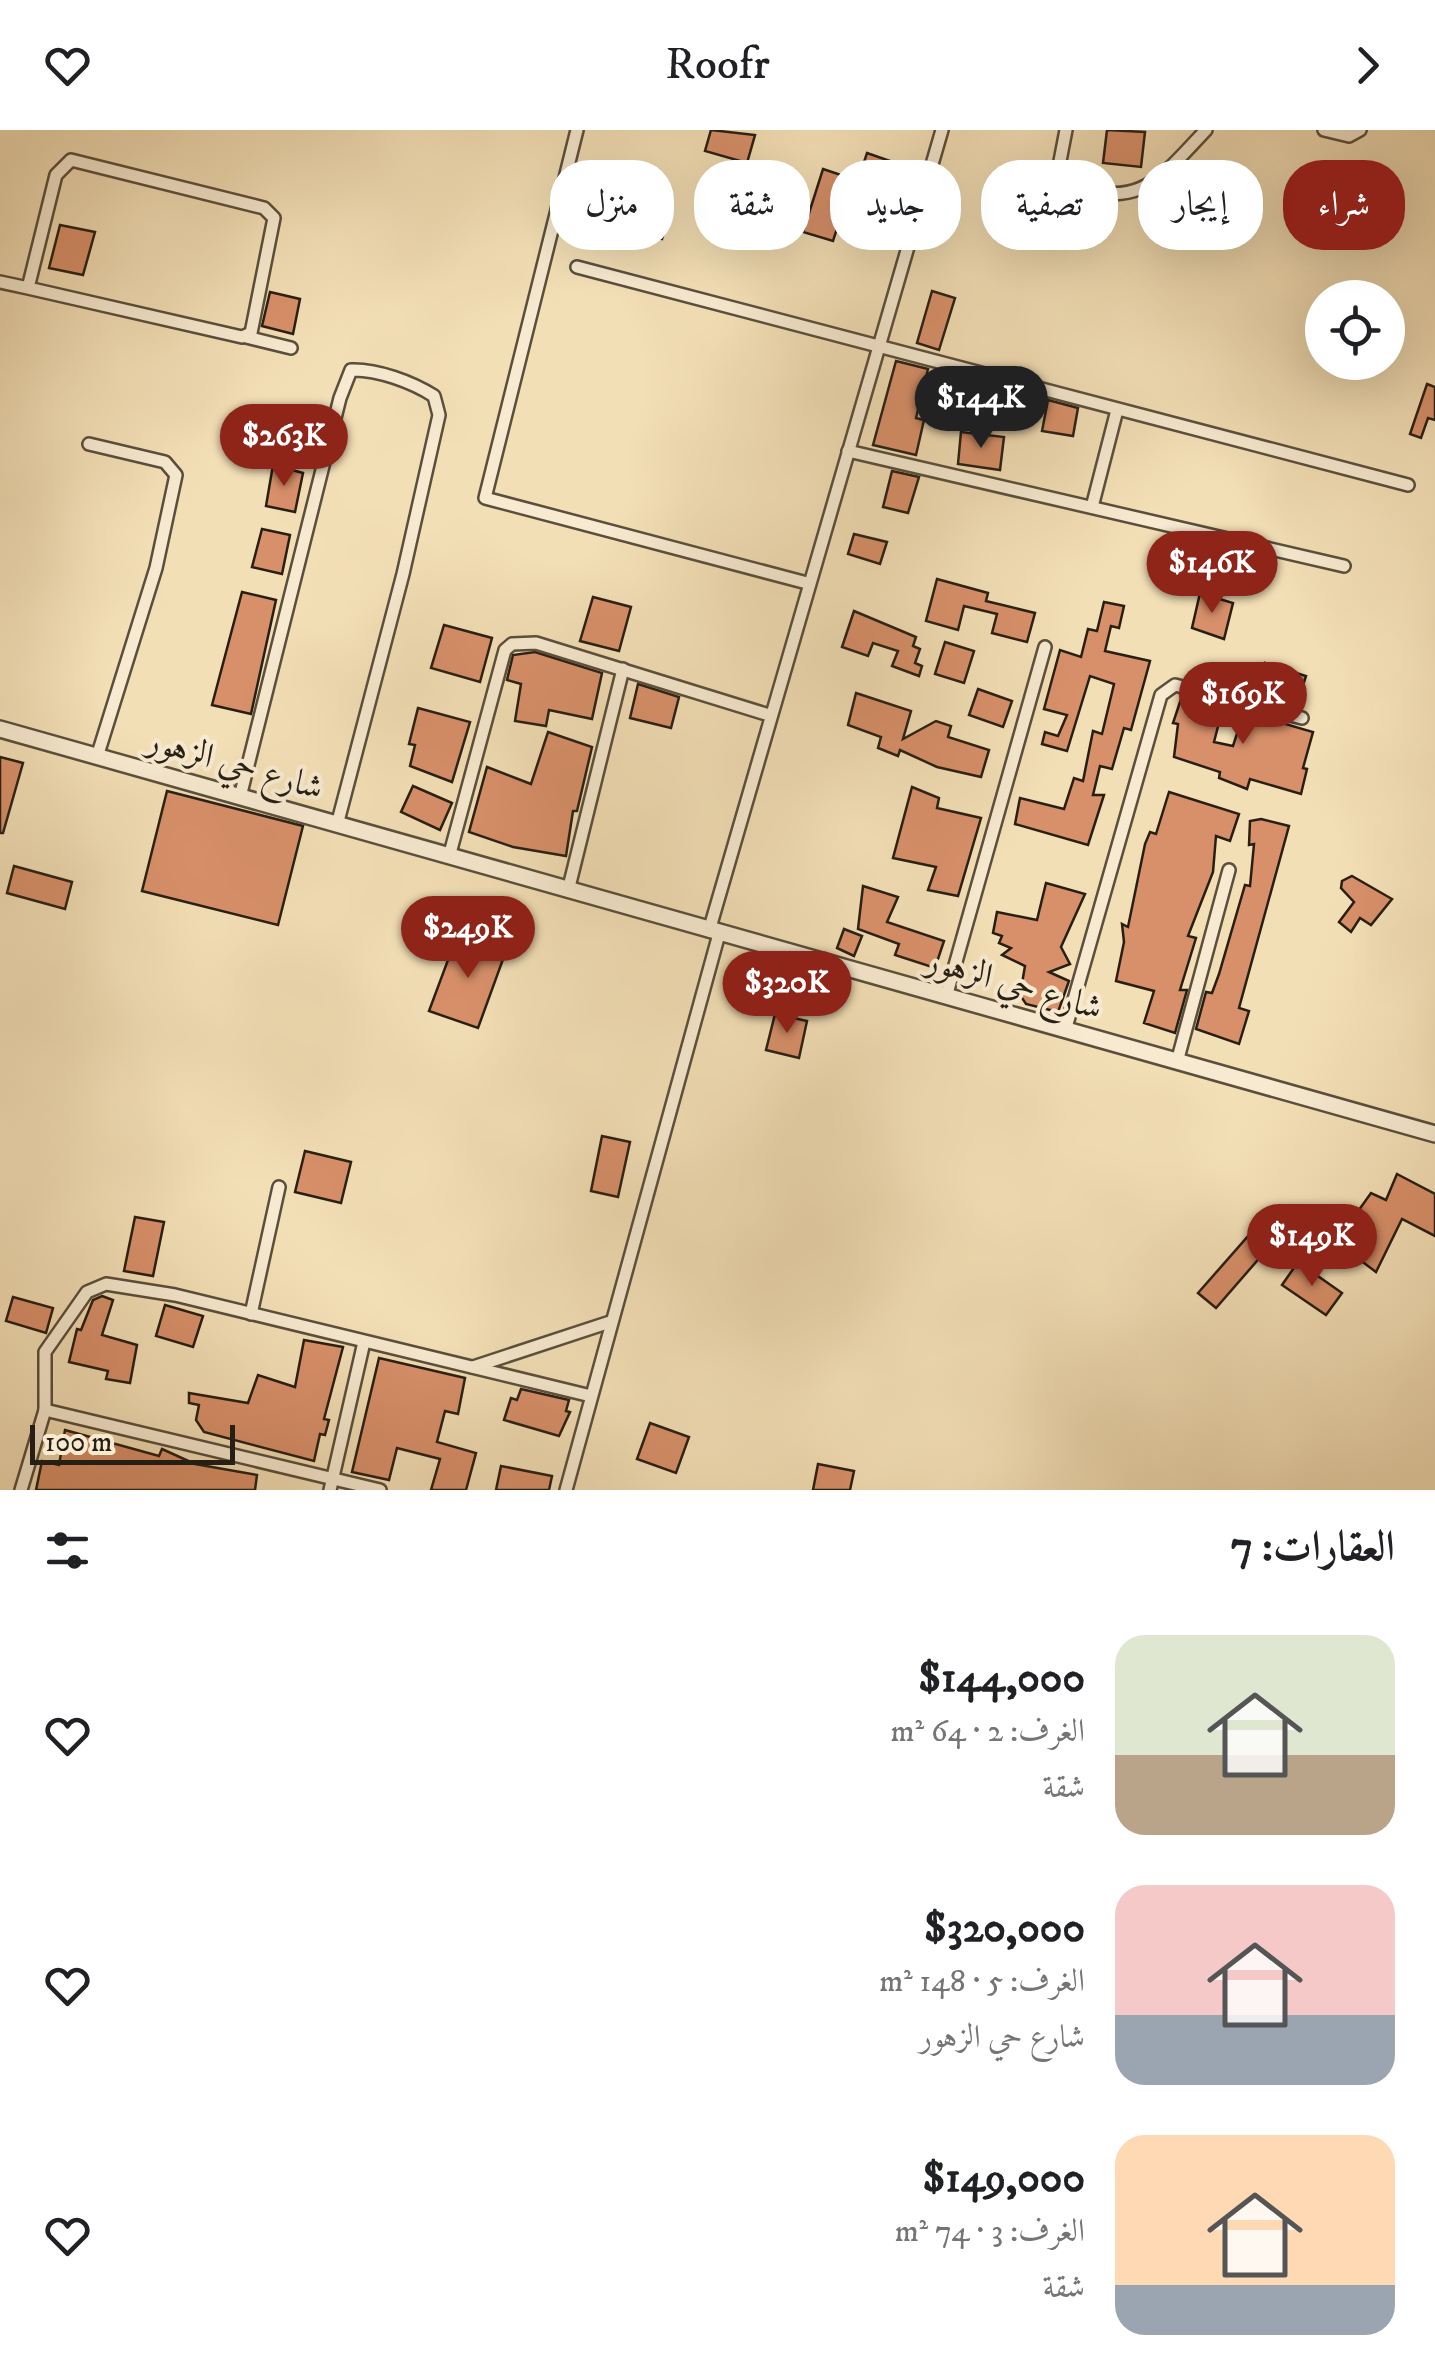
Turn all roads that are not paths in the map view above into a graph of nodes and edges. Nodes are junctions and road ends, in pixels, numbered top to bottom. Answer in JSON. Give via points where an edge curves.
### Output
{"nodes":[{"id":1,"x":577,"y":130,"type":"edge"},
{"id":2,"x":942,"y":130,"type":"edge"},
{"id":3,"x":1066,"y":130,"type":"edge"},
{"id":4,"x":1206,"y":130,"type":"edge"},
{"id":5,"x":1324,"y":130,"type":"edge"},
{"id":6,"x":1360,"y":130,"type":"edge"},
{"id":7,"x":577,"y":268,"type":"dead end"},
{"id":8,"x":0,"y":282,"type":"edge"},
{"id":9,"x":28,"y":288,"type":"junction"},
{"id":10,"x":246,"y":336,"type":"junction"},
{"id":11,"x":880,"y":346,"type":"junction"},
{"id":12,"x":291,"y":348,"type":"dead end"},
{"id":13,"x":1117,"y":410,"type":"junction"},
{"id":14,"x":89,"y":444,"type":"dead end"},
{"id":15,"x":848,"y":451,"type":"junction"},
{"id":16,"x":1408,"y":485,"type":"dead end"},
{"id":17,"x":1092,"y":507,"type":"junction"},
{"id":18,"x":1344,"y":566,"type":"dead end"},
{"id":19,"x":807,"y":583,"type":"junction"},
{"id":20,"x":1045,"y":647,"type":"dead end"},
{"id":21,"x":623,"y":669,"type":"junction"},
{"id":22,"x":769,"y":715,"type":"junction"},
{"id":23,"x":1302,"y":718,"type":"dead end"},
{"id":24,"x":0,"y":729,"type":"edge"},
{"id":25,"x":97,"y":757,"type":"junction"},
{"id":26,"x":240,"y":798,"type":"junction"},
{"id":27,"x":337,"y":825,"type":"junction"},
{"id":28,"x":449,"y":857,"type":"junction"},
{"id":29,"x":1229,"y":870,"type":"dead end"},
{"id":30,"x":568,"y":890,"type":"junction"},
{"id":31,"x":714,"y":932,"type":"junction"},
{"id":32,"x":946,"y":997,"type":"junction"},
{"id":33,"x":1066,"y":1031,"type":"junction"},
{"id":34,"x":1177,"y":1062,"type":"junction"},
{"id":35,"x":1435,"y":1134,"type":"edge"},
{"id":36,"x":278,"y":1187,"type":"dead end"},
{"id":37,"x":251,"y":1314,"type":"junction"},
{"id":38,"x":610,"y":1322,"type":"junction"},
{"id":39,"x":364,"y":1342,"type":"junction"},
{"id":40,"x":472,"y":1367,"type":"junction"},
{"id":41,"x":591,"y":1396,"type":"junction"},
{"id":42,"x":45,"y":1410,"type":"junction"},
{"id":43,"x":331,"y":1484,"type":"edge"},
{"id":44,"x":21,"y":1490,"type":"edge"},
{"id":45,"x":380,"y":1490,"type":"edge"},
{"id":46,"x":566,"y":1490,"type":"edge"}],
"edges":[{"from":1,"to":19,"type":"street","via":[[485,498]]},
{"from":2,"to":11,"type":"street"},
{"from":3,"to":4,"type":"street","via":[[1060,162],[1068,183],[1118,193],[1150,187]]},
{"from":5,"to":6,"type":"street","via":[[1340,136]]},
{"from":7,"to":11,"type":"street"},
{"from":8,"to":9,"type":"street"},
{"from":9,"to":10,"type":"street"},
{"from":9,"to":10,"type":"street","via":[[56,174],[71,160],[264,208],[274,218]]},
{"from":10,"to":12,"type":"street"},
{"from":11,"to":13,"type":"street"},
{"from":11,"to":15,"type":"street"},
{"from":13,"to":16,"type":"street"},
{"from":13,"to":17,"type":"street"},
{"from":14,"to":25,"type":"street","via":[[165,462],[176,476],[156,568]]},
{"from":15,"to":17,"type":"street"},
{"from":15,"to":19,"type":"street"},
{"from":17,"to":18,"type":"street"},
{"from":19,"to":22,"type":"street"},
{"from":20,"to":32,"type":"street"},
{"from":21,"to":22,"type":"street"},
{"from":21,"to":28,"type":"street","via":[[536,643],[506,650]]},
{"from":21,"to":30,"type":"street"},
{"from":22,"to":31,"type":"street"},
{"from":23,"to":33,"type":"street","via":[[1175,686],[1161,694]]},
{"from":24,"to":25,"type":"street","name":"شارع حي الزهور"},
{"from":25,"to":26,"type":"street","name":"شارع حي الزهور"},
{"from":26,"to":27,"type":"street","name":"شارع حي الزهور"},
{"from":26,"to":27,"type":"street","via":[[340,398],[350,370],[363,370],[421,388],[434,396],[438,415]]},
{"from":27,"to":28,"type":"street","name":"شارع حي الزهور"},
{"from":28,"to":30,"type":"street","name":"شارع حي الزهور"},
{"from":29,"to":34,"type":"street"},
{"from":30,"to":31,"type":"street","name":"شارع حي الزهور"},
{"from":31,"to":32,"type":"street","name":"شارع حي الزهور"},
{"from":31,"to":38,"type":"street"},
{"from":32,"to":33,"type":"street","name":"شارع حي الزهور"},
{"from":33,"to":34,"type":"street","name":"شارع حي الزهور"},
{"from":34,"to":35,"type":"street","name":"شارع حي الزهور"},
{"from":36,"to":37,"type":"street"},
{"from":37,"to":39,"type":"street"},
{"from":37,"to":42,"type":"street","via":[[138,1288],[96,1286],[45,1352]]},
{"from":38,"to":40,"type":"street"},
{"from":38,"to":41,"type":"street"},
{"from":39,"to":40,"type":"street"},
{"from":39,"to":43,"type":"street"},
{"from":40,"to":41,"type":"street"},
{"from":41,"to":46,"type":"street"},
{"from":42,"to":43,"type":"street"},
{"from":42,"to":44,"type":"street"},
{"from":43,"to":45,"type":"street"}]}
